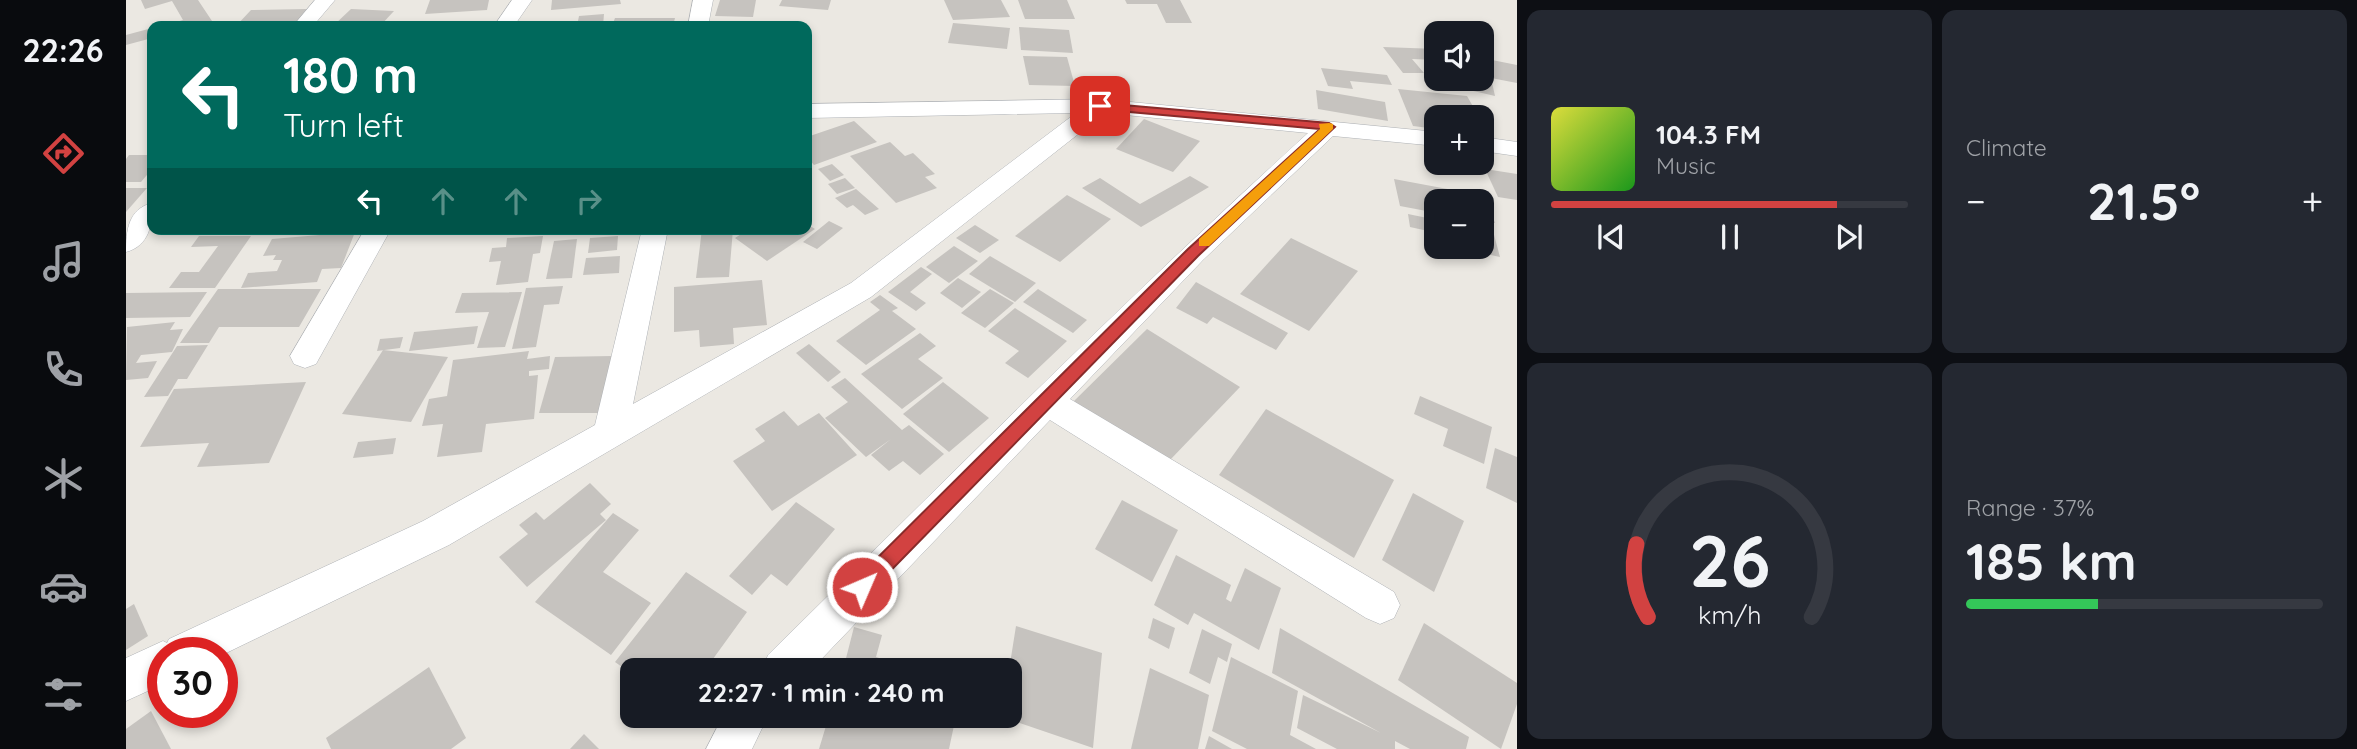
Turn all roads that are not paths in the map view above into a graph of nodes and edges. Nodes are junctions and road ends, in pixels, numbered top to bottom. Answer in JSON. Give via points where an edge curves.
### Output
{"nodes":[{"id":1,"x":325,"y":0,"type":"edge"},
{"id":2,"x":522,"y":0,"type":"edge"},
{"id":3,"x":703,"y":0,"type":"edge"},
{"id":4,"x":307,"y":21,"type":"edge"},
{"id":5,"x":507,"y":21,"type":"edge"},
{"id":6,"x":699,"y":21,"type":"edge"},
{"id":7,"x":1100,"y":106,"type":"junction"},
{"id":8,"x":812,"y":111,"type":"edge"},
{"id":9,"x":1329,"y":127,"type":"junction"},
{"id":10,"x":1424,"y":138,"type":"edge"},
{"id":11,"x":1494,"y":146,"type":"edge"},
{"id":12,"x":1517,"y":149,"type":"edge"},
{"id":13,"x":147,"y":217,"type":"edge"},
{"id":14,"x":375,"y":235,"type":"edge"},
{"id":15,"x":654,"y":235,"type":"edge"},
{"id":16,"x":126,"y":243,"type":"edge"},
{"id":17,"x":305,"y":356,"type":"dead end"},
{"id":18,"x":1046,"y":401,"type":"junction"},
{"id":19,"x":610,"y":434,"type":"junction"},
{"id":20,"x":1380,"y":605,"type":"dead end"},
{"id":21,"x":217,"y":637,"type":"edge"},
{"id":22,"x":795,"y":658,"type":"edge"},
{"id":23,"x":147,"y":670,"type":"edge"},
{"id":24,"x":126,"y":680,"type":"edge"},
{"id":25,"x":740,"y":728,"type":"edge"},
{"id":26,"x":727,"y":749,"type":"edge"}],
"edges":[{"from":1,"to":4,"type":"street"},
{"from":2,"to":5,"type":"street"},
{"from":3,"to":6,"type":"street"},
{"from":7,"to":8,"type":"street"},
{"from":7,"to":9,"type":"street"},
{"from":7,"to":19,"type":"street","via":[[861,290]]},
{"from":9,"to":10,"type":"street"},
{"from":9,"to":18,"type":"street","via":[[1193,253]]},
{"from":11,"to":12,"type":"street"},
{"from":13,"to":16,"type":"street"},
{"from":14,"to":17,"type":"street"},
{"from":15,"to":19,"type":"street"},
{"from":18,"to":20,"type":"street"},
{"from":18,"to":22,"type":"street"},
{"from":19,"to":21,"type":"street","via":[[436,533]]},
{"from":23,"to":24,"type":"street"},
{"from":25,"to":26,"type":"street"}]}
